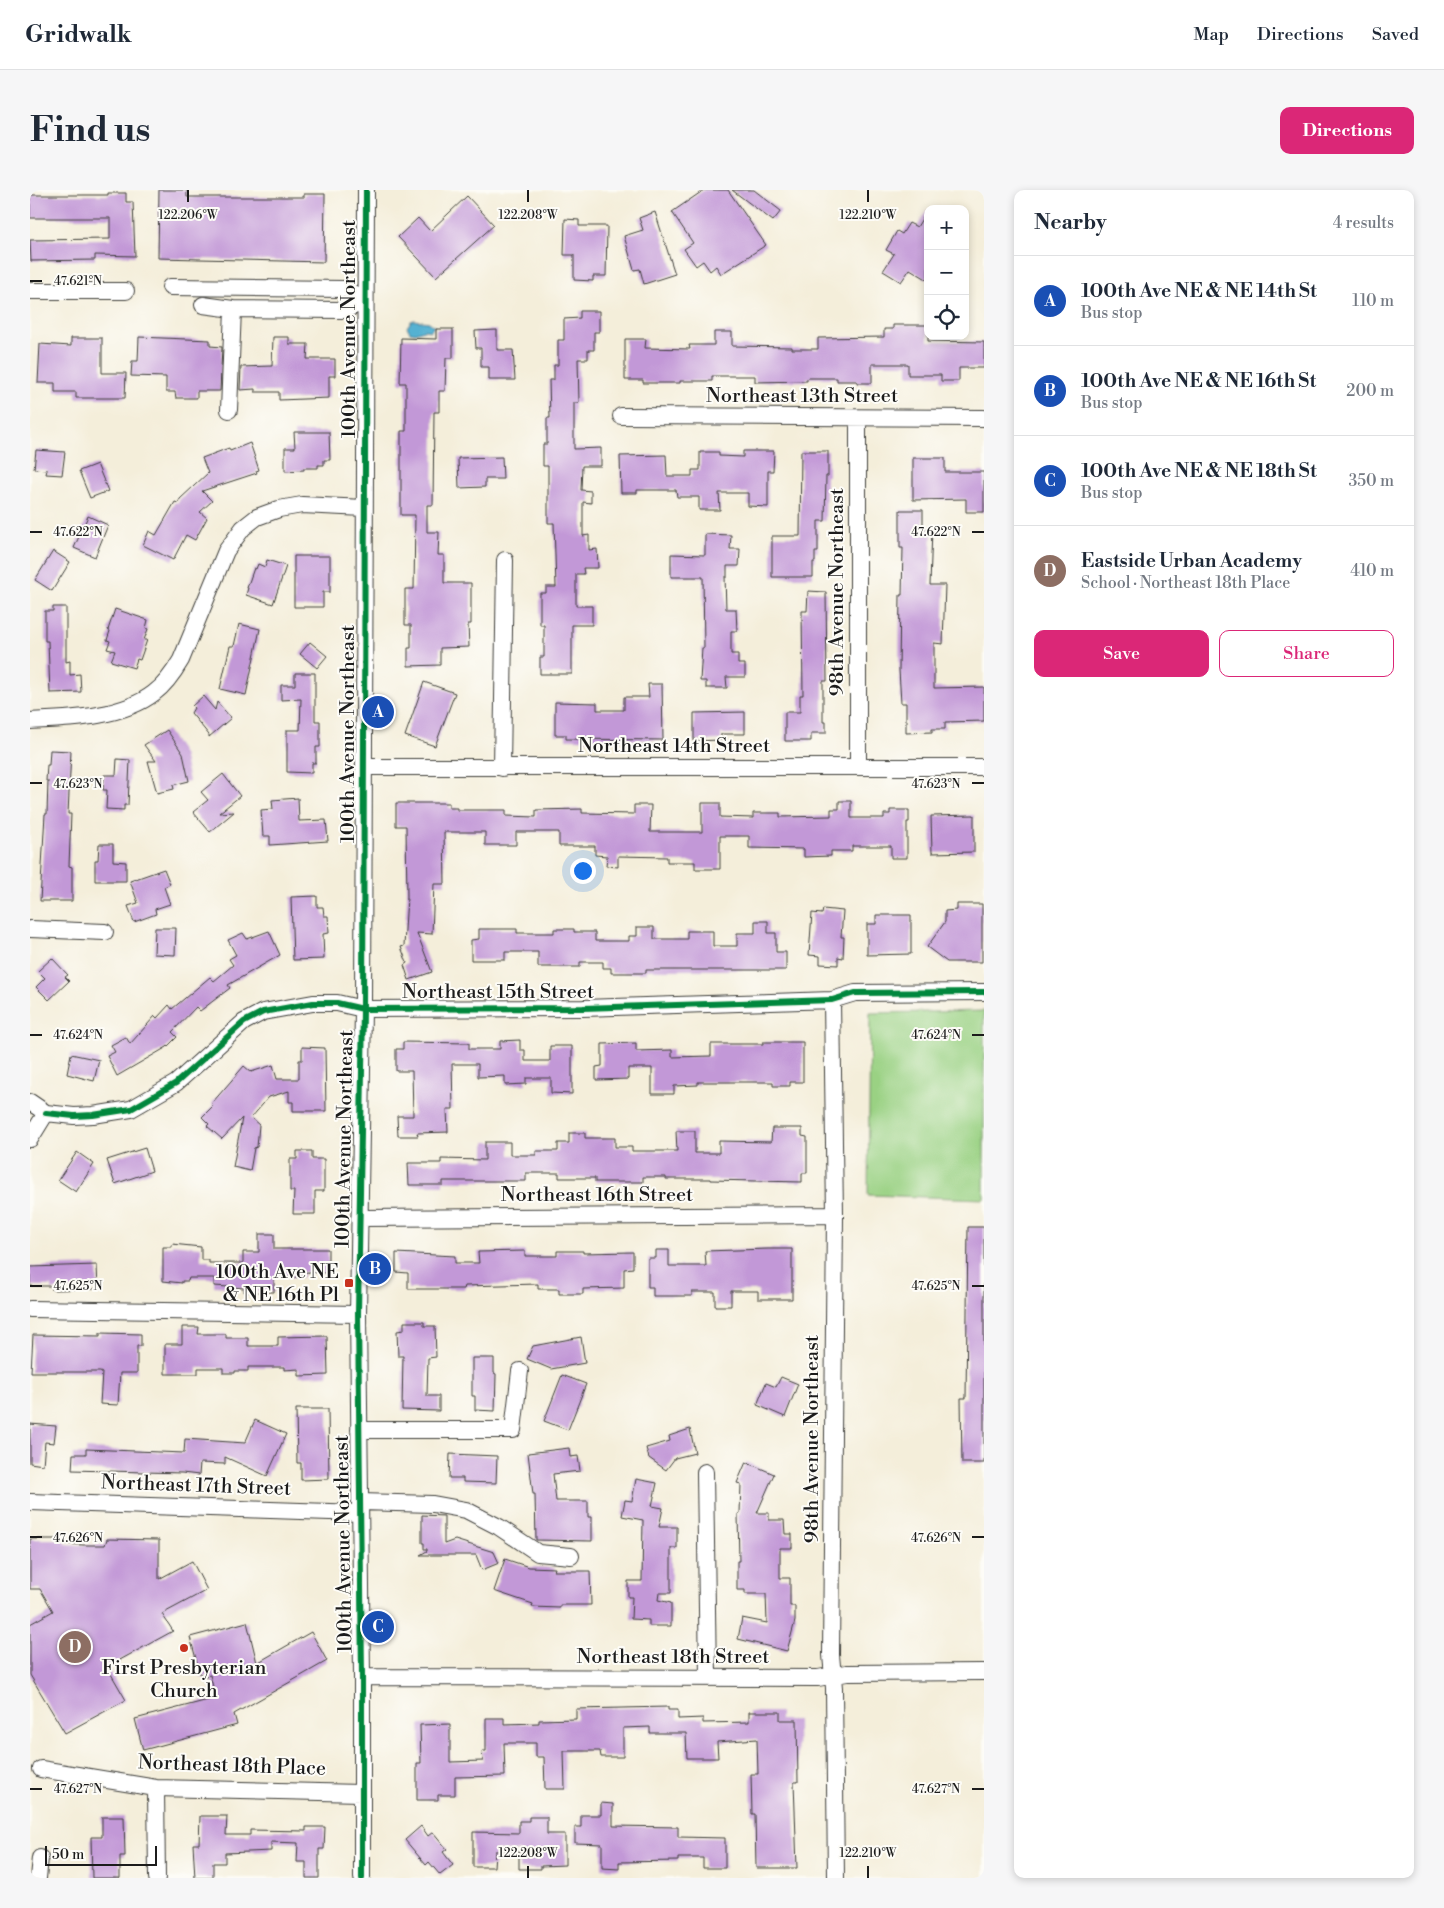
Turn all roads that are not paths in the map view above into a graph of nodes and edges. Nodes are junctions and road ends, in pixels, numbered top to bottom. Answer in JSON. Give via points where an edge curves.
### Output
{"nodes":[{"id":1,"x":366,"y":190,"type":"edge"},
{"id":2,"x":170,"y":287,"type":"dead end"},
{"id":3,"x":30,"y":291,"type":"edge"},
{"id":4,"x":126,"y":291,"type":"dead end"},
{"id":5,"x":365,"y":301,"type":"junction"},
{"id":6,"x":30,"y":302,"type":"edge"},
{"id":7,"x":203,"y":305,"type":"dead end"},
{"id":8,"x":233,"y":309,"type":"junction"},
{"id":9,"x":230,"y":410,"type":"dead end"},
{"id":10,"x":621,"y":416,"type":"dead end"},
{"id":11,"x":858,"y":418,"type":"junction"},
{"id":12,"x":984,"y":418,"type":"edge"},
{"id":13,"x":364,"y":508,"type":"junction"},
{"id":14,"x":505,"y":560,"type":"dead end"},
{"id":15,"x":30,"y":721,"type":"edge"},
{"id":16,"x":858,"y":766,"type":"junction"},
{"id":17,"x":984,"y":767,"type":"edge"},
{"id":18,"x":364,"y":768,"type":"junction"},
{"id":19,"x":502,"y":768,"type":"junction"},
{"id":20,"x":30,"y":929,"type":"edge"},
{"id":21,"x":104,"y":932,"type":"dead end"},
{"id":22,"x":984,"y":992,"type":"edge"},
{"id":23,"x":832,"y":1000,"type":"junction"},
{"id":24,"x":363,"y":1008,"type":"junction"},
{"id":25,"x":30,"y":1102,"type":"edge"},
{"id":26,"x":46,"y":1113,"type":"junction"},
{"id":27,"x":30,"y":1139,"type":"edge"},
{"id":28,"x":835,"y":1215,"type":"junction"},
{"id":29,"x":359,"y":1218,"type":"junction"},
{"id":30,"x":30,"y":1309,"type":"edge"},
{"id":31,"x":358,"y":1314,"type":"junction"},
{"id":32,"x":520,"y":1371,"type":"dead end"},
{"id":33,"x":359,"y":1430,"type":"junction"},
{"id":34,"x":705,"y":1472,"type":"dead end"},
{"id":35,"x":30,"y":1502,"type":"edge"},
{"id":36,"x":360,"y":1507,"type":"junction"},
{"id":37,"x":571,"y":1556,"type":"dead end"},
{"id":38,"x":984,"y":1672,"type":"edge"},
{"id":39,"x":833,"y":1675,"type":"junction"},
{"id":40,"x":362,"y":1677,"type":"junction"},
{"id":41,"x":708,"y":1678,"type":"junction"},
{"id":42,"x":41,"y":1769,"type":"dead end"},
{"id":43,"x":156,"y":1788,"type":"junction"},
{"id":44,"x":361,"y":1792,"type":"junction"},
{"id":45,"x":40,"y":1858,"type":"dead end"},
{"id":46,"x":38,"y":1878,"type":"edge"},
{"id":47,"x":157,"y":1878,"type":"edge"},
{"id":48,"x":362,"y":1878,"type":"edge"},
{"id":49,"x":836,"y":1878,"type":"edge"}],
"edges":[{"from":1,"to":5,"type":"street","name":"100th Avenue Northeast"},
{"from":2,"to":5,"type":"street","via":[[346,289]]},
{"from":3,"to":4,"type":"street"},
{"from":3,"to":6,"type":"street"},
{"from":5,"to":8,"type":"street","via":[[345,310]]},
{"from":5,"to":13,"type":"street","name":"100th Avenue Northeast"},
{"from":7,"to":8,"type":"street"},
{"from":8,"to":9,"type":"street"},
{"from":10,"to":11,"type":"street","name":"Northeast 13th Street"},
{"from":11,"to":12,"type":"street","name":"Northeast 13th Street"},
{"from":11,"to":16,"type":"street","name":"98th Avenue Northeast"},
{"from":13,"to":15,"type":"street","via":[[302,505],[257,517],[243,528],[226,551],[181,660],[154,694],[105,714]]},
{"from":13,"to":18,"type":"street","name":"100th Avenue Northeast"},
{"from":14,"to":19,"type":"street"},
{"from":16,"to":17,"type":"street","name":"Northeast 14th Street"},
{"from":16,"to":19,"type":"street","name":"Northeast 14th Street"},
{"from":18,"to":19,"type":"street","name":"Northeast 14th Street"},
{"from":18,"to":24,"type":"street","name":"100th Avenue Northeast"},
{"from":20,"to":21,"type":"street"},
{"from":22,"to":23,"type":"street","name":"Northeast 15th Street","via":[[855,993]]},
{"from":23,"to":24,"type":"street","name":"Northeast 15th Street","via":[[583,1008]]},
{"from":23,"to":28,"type":"street","name":"98th Avenue Northeast"},
{"from":24,"to":26,"type":"street","name":"Northeast 15th Street","via":[[337,1002],[263,1012],[244,1022],[176,1083],[130,1109],[74,1116]]},
{"from":24,"to":29,"type":"street","name":"100th Avenue Northeast"},
{"from":25,"to":26,"type":"street"},
{"from":26,"to":27,"type":"street"},
{"from":28,"to":29,"type":"street","name":"Northeast 16th Street"},
{"from":28,"to":39,"type":"street","name":"98th Avenue Northeast"},
{"from":29,"to":31,"type":"street","name":"100th Avenue Northeast"},
{"from":30,"to":31,"type":"street"},
{"from":31,"to":33,"type":"street","name":"100th Avenue Northeast"},
{"from":32,"to":33,"type":"street","via":[[513,1430]]},
{"from":33,"to":36,"type":"street","name":"100th Avenue Northeast"},
{"from":34,"to":41,"type":"street"},
{"from":35,"to":36,"type":"street","name":"Northeast 17th Street"},
{"from":36,"to":37,"type":"street","name":"Northeast 17th Street","via":[[433,1504],[466,1510],[538,1553]]},
{"from":36,"to":40,"type":"street","name":"100th Avenue Northeast"},
{"from":38,"to":39,"type":"street","name":"Northeast 18th Street"},
{"from":39,"to":41,"type":"street","name":"Northeast 18th Street","via":[[818,1678]]},
{"from":39,"to":49,"type":"street","name":"98th Avenue Northeast"},
{"from":40,"to":41,"type":"street","name":"Northeast 18th Street"},
{"from":40,"to":44,"type":"street","name":"100th Avenue Northeast"},
{"from":42,"to":43,"type":"street","name":"Northeast 18th Place"},
{"from":43,"to":44,"type":"street","name":"Northeast 18th Place"},
{"from":43,"to":47,"type":"street"},
{"from":44,"to":48,"type":"street","name":"100th Avenue Northeast"},
{"from":45,"to":46,"type":"street"}]}
